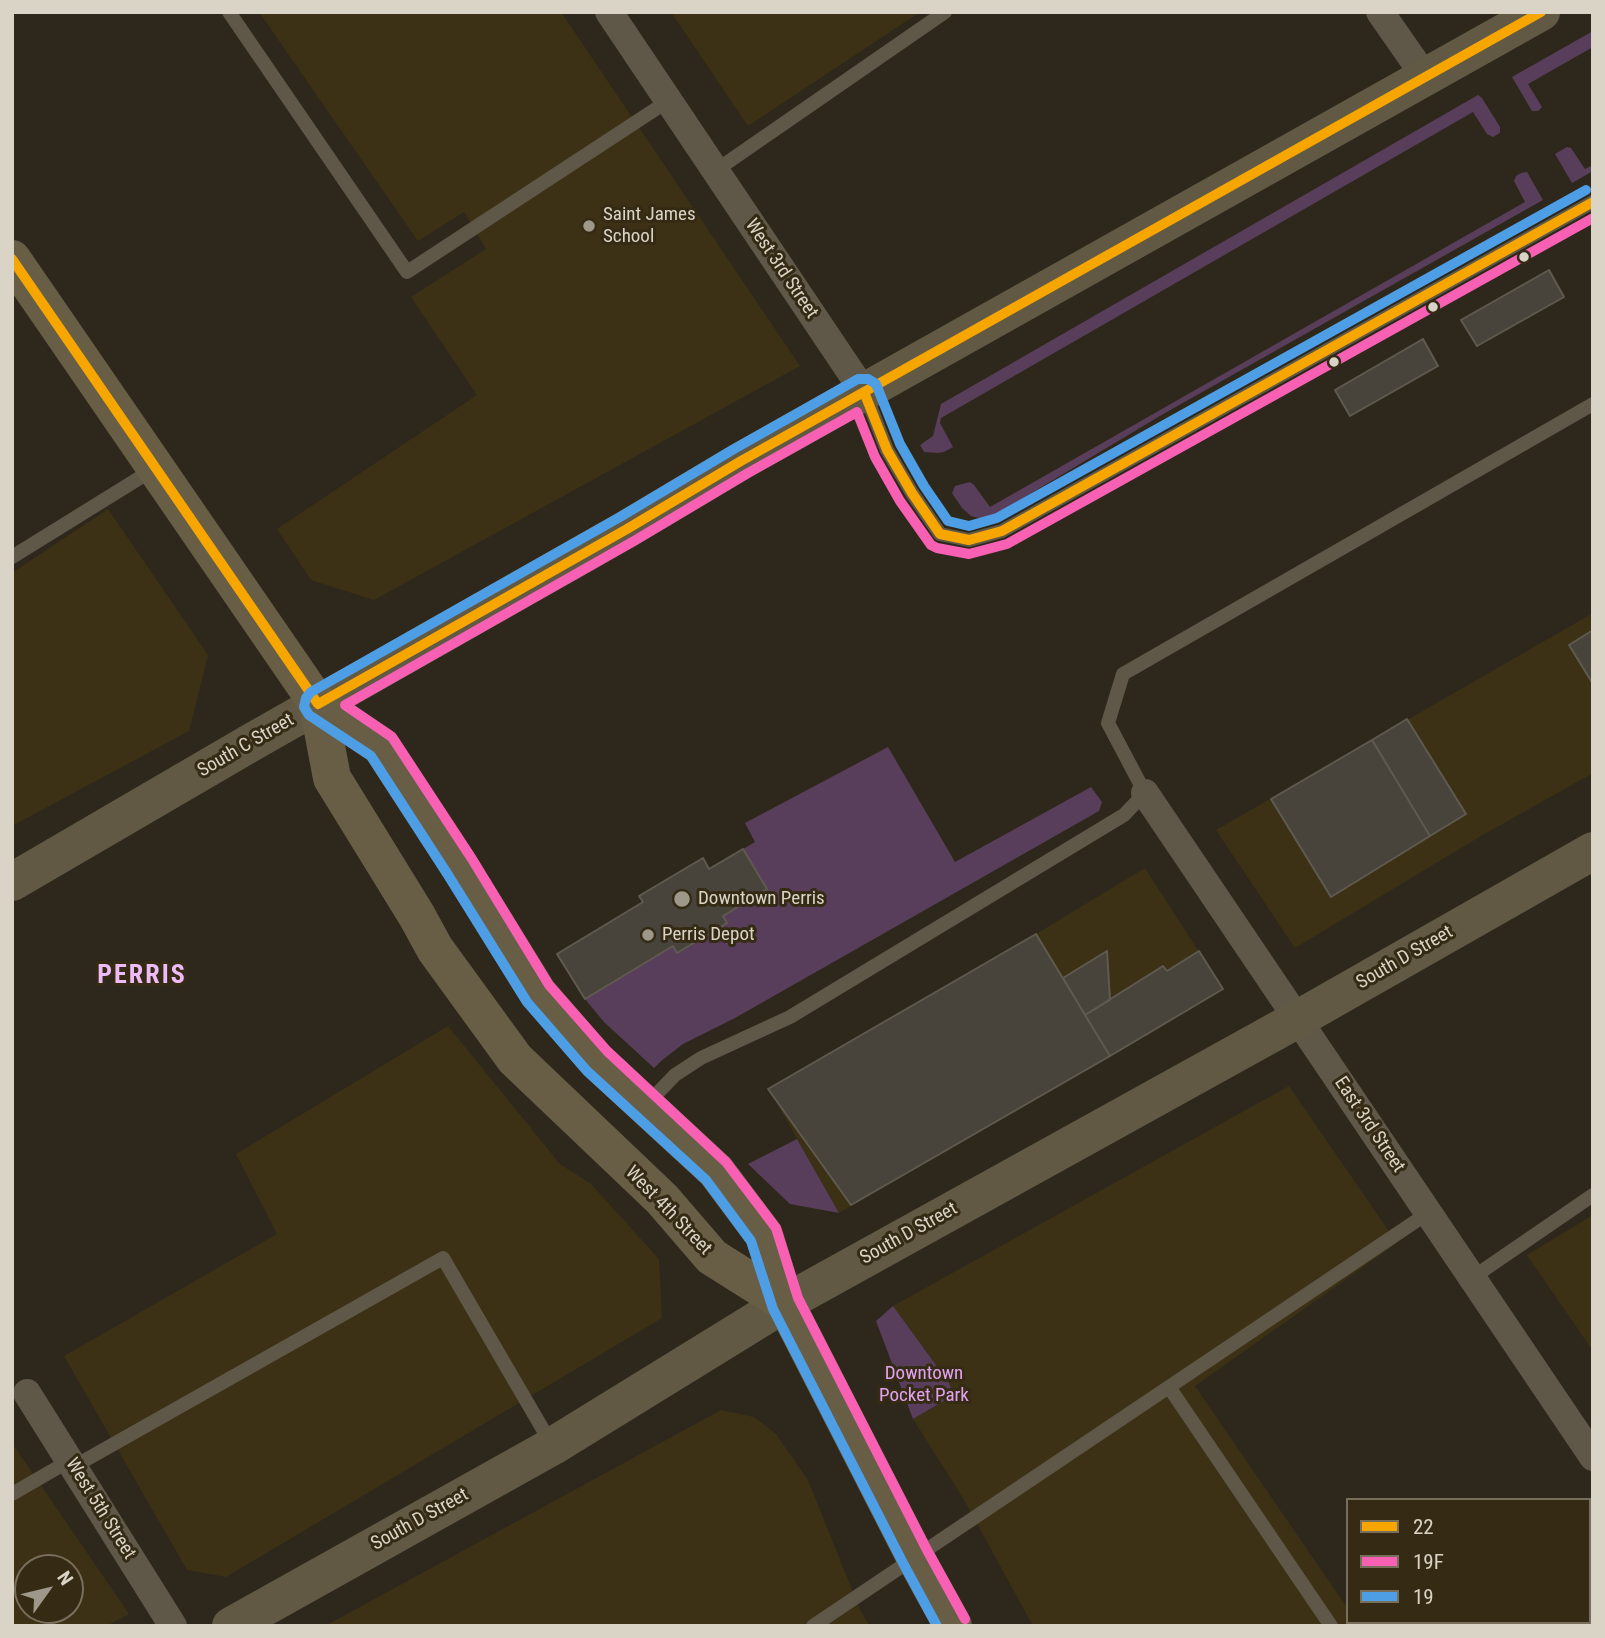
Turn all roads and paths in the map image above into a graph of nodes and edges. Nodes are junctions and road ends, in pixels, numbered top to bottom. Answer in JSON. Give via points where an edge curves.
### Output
{"nodes":[{"id":1,"x":229,"y":12,"type":"edge"},
{"id":2,"x":609,"y":12,"type":"edge"},
{"id":3,"x":945,"y":12,"type":"edge"},
{"id":4,"x":1381,"y":12,"type":"edge"},
{"id":5,"x":1542,"y":12,"type":"edge"},
{"id":6,"x":1426,"y":78,"type":"junction"},
{"id":7,"x":668,"y":101,"type":"junction"},
{"id":8,"x":715,"y":171,"type":"junction"},
{"id":9,"x":1593,"y":202,"type":"edge"},
{"id":10,"x":12,"y":259,"type":"edge"},
{"id":11,"x":864,"y":391,"type":"junction"},
{"id":12,"x":1593,"y":404,"type":"edge"},
{"id":13,"x":156,"y":468,"type":"junction"},
{"id":14,"x":12,"y":557,"type":"edge"},
{"id":15,"x":318,"y":704,"type":"junction"},
{"id":16,"x":1145,"y":793,"type":"junction"},
{"id":17,"x":1593,"y":851,"type":"edge"},
{"id":18,"x":12,"y":882,"type":"edge"},
{"id":19,"x":1298,"y":1019,"type":"junction"},
{"id":20,"x":646,"y":1105,"type":"junction"},
{"id":21,"x":1593,"y":1195,"type":"edge"},
{"id":22,"x":1428,"y":1213,"type":"junction"},
{"id":23,"x":1472,"y":1278,"type":"junction"},
{"id":24,"x":785,"y":1303,"type":"junction"},
{"id":25,"x":1169,"y":1387,"type":"junction"},
{"id":26,"x":27,"y":1393,"type":"dead end"},
{"id":27,"x":553,"y":1446,"type":"junction"},
{"id":28,"x":1593,"y":1457,"type":"edge"},
{"id":29,"x":71,"y":1464,"type":"junction"},
{"id":30,"x":12,"y":1494,"type":"edge"},
{"id":31,"x":915,"y":1558,"type":"junction"},
{"id":32,"x":173,"y":1626,"type":"edge"},
{"id":33,"x":231,"y":1626,"type":"edge"},
{"id":34,"x":813,"y":1626,"type":"edge"},
{"id":35,"x":953,"y":1626,"type":"edge"},
{"id":36,"x":1331,"y":1626,"type":"edge"}],
"edges":[{"from":1,"to":7,"type":"lane","via":[[407,272]]},
{"from":2,"to":7,"type":"street","name":"West 3rd Street"},
{"from":3,"to":8,"type":"lane"},
{"from":4,"to":6,"type":"street"},
{"from":5,"to":6,"type":"street","name":"South C Street"},
{"from":6,"to":11,"type":"street","name":"South C Street"},
{"from":7,"to":8,"type":"street","name":"West 3rd Street"},
{"from":8,"to":11,"type":"street","name":"West 3rd Street"},
{"from":9,"to":11,"type":"lane","name":"West 3rd Street","via":[[1002,531],[969,540],[940,534],[887,450]]},
{"from":10,"to":13,"type":"main road","name":"West 4th Street"},
{"from":11,"to":15,"type":"street","name":"South C Street"},
{"from":12,"to":16,"type":"lane","via":[[1124,674],[1108,723]]},
{"from":13,"to":14,"type":"lane"},
{"from":13,"to":15,"type":"main road","name":"West 4th Street"},
{"from":15,"to":18,"type":"street","name":"South C Street"},
{"from":15,"to":20,"type":"main road","name":"West 4th Street","via":[[381,746],[537,993],[597,1061]]},
{"from":15,"to":24,"type":"main road","name":"West 4th Street","via":[[332,778],[435,949],[515,1059],[662,1199],[712,1257]]},
{"from":16,"to":19,"type":"street","name":"East 3rd Street"},
{"from":16,"to":20,"type":"lane","via":[[1124,815],[790,1017],[701,1058],[676,1074]]},
{"from":17,"to":19,"type":"street","name":"South D Street"},
{"from":19,"to":22,"type":"street","name":"East 3rd Street"},
{"from":19,"to":24,"type":"street","name":"South D Street"},
{"from":20,"to":24,"type":"main road","name":"West 4th Street","via":[[716,1171],[764,1235]]},
{"from":21,"to":23,"type":"lane"},
{"from":22,"to":23,"type":"street","name":"East 3rd Street"},
{"from":22,"to":25,"type":"lane"},
{"from":23,"to":28,"type":"street","name":"East 3rd Street"},
{"from":24,"to":27,"type":"street","name":"South D Street"},
{"from":24,"to":31,"type":"main road"},
{"from":25,"to":31,"type":"lane"},
{"from":25,"to":36,"type":"lane"},
{"from":26,"to":29,"type":"street","name":"West 5th Street"},
{"from":27,"to":29,"type":"lane","via":[[443,1258]]},
{"from":27,"to":33,"type":"street","name":"South D Street"},
{"from":29,"to":30,"type":"lane"},
{"from":29,"to":32,"type":"street","name":"West 5th Street"},
{"from":31,"to":34,"type":"lane"},
{"from":31,"to":35,"type":"main road"}]}
